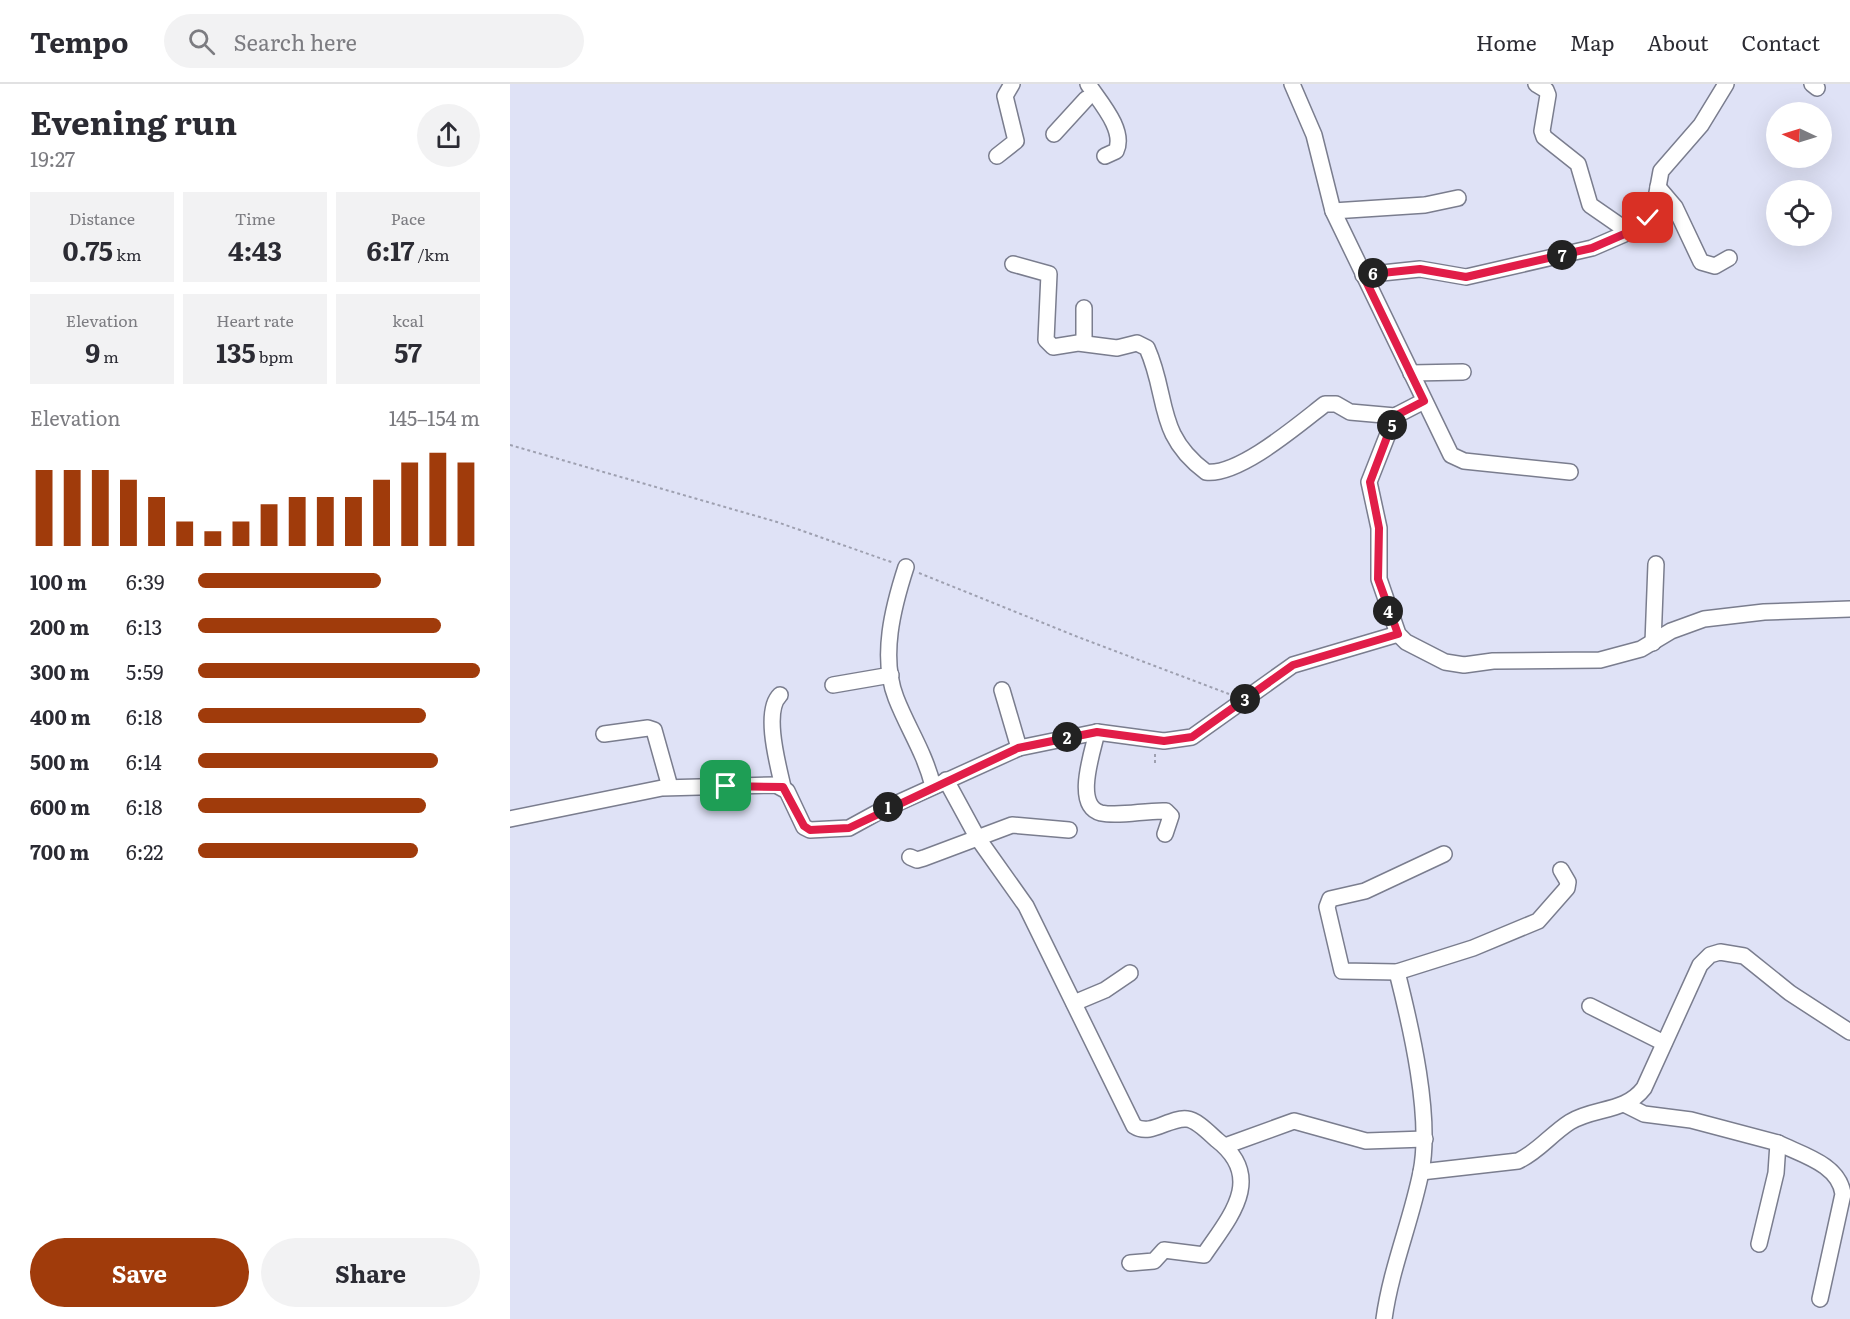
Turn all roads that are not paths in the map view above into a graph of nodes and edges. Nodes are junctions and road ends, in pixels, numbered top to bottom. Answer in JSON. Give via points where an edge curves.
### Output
{"nodes":[{"id":1,"x":1012,"y":84,"type":"edge"},
{"id":2,"x":1292,"y":84,"type":"edge"},
{"id":3,"x":1536,"y":84,"type":"edge"},
{"id":4,"x":1726,"y":84,"type":"edge"},
{"id":5,"x":1089,"y":93,"type":"edge"},
{"id":6,"x":1054,"y":134,"type":"dead end"},
{"id":7,"x":997,"y":156,"type":"dead end"},
{"id":8,"x":1105,"y":156,"type":"dead end"},
{"id":9,"x":1658,"y":187,"type":"junction"},
{"id":10,"x":1458,"y":198,"type":"dead end"},
{"id":11,"x":1333,"y":211,"type":"junction"},
{"id":12,"x":1629,"y":232,"type":"junction"},
{"id":13,"x":1729,"y":258,"type":"dead end"},
{"id":14,"x":1013,"y":264,"type":"dead end"},
{"id":15,"x":1363,"y":275,"type":"junction"},
{"id":16,"x":1084,"y":308,"type":"dead end"},
{"id":17,"x":1084,"y":343,"type":"junction"},
{"id":18,"x":1463,"y":372,"type":"dead end"},
{"id":19,"x":1411,"y":373,"type":"junction"},
{"id":20,"x":1424,"y":401,"type":"junction"},
{"id":21,"x":1395,"y":416,"type":"junction"},
{"id":22,"x":1570,"y":472,"type":"dead end"},
{"id":23,"x":1656,"y":564,"type":"dead end"},
{"id":24,"x":906,"y":567,"type":"road end"},
{"id":25,"x":1850,"y":609,"type":"edge"},
{"id":26,"x":1398,"y":634,"type":"junction"},
{"id":27,"x":1653,"y":643,"type":"junction"},
{"id":28,"x":891,"y":675,"type":"junction"},
{"id":29,"x":833,"y":686,"type":"dead end"},
{"id":30,"x":1002,"y":690,"type":"dead end"},
{"id":31,"x":780,"y":695,"type":"dead end"},
{"id":32,"x":1097,"y":732,"type":"junction"},
{"id":33,"x":604,"y":734,"type":"dead end"},
{"id":34,"x":1018,"y":748,"type":"junction"},
{"id":35,"x":940,"y":783,"type":"junction"},
{"id":36,"x":670,"y":787,"type":"junction"},
{"id":37,"x":783,"y":787,"type":"junction"},
{"id":38,"x":510,"y":819,"type":"edge"},
{"id":39,"x":1070,"y":830,"type":"dead end"},
{"id":40,"x":1165,"y":834,"type":"dead end"},
{"id":41,"x":977,"y":837,"type":"junction"},
{"id":42,"x":1444,"y":854,"type":"dead end"},
{"id":43,"x":909,"y":856,"type":"dead end"},
{"id":44,"x":1562,"y":870,"type":"dead end"},
{"id":45,"x":1397,"y":972,"type":"junction"},
{"id":46,"x":1130,"y":973,"type":"dead end"},
{"id":47,"x":1074,"y":1003,"type":"junction"},
{"id":48,"x":1590,"y":1006,"type":"dead end"},
{"id":49,"x":1850,"y":1032,"type":"edge"},
{"id":50,"x":1664,"y":1043,"type":"junction"},
{"id":51,"x":1626,"y":1105,"type":"junction"},
{"id":52,"x":1425,"y":1139,"type":"junction"},
{"id":53,"x":1778,"y":1143,"type":"junction"},
{"id":54,"x":1225,"y":1146,"type":"junction"},
{"id":55,"x":1421,"y":1172,"type":"junction"},
{"id":56,"x":1759,"y":1244,"type":"dead end"},
{"id":57,"x":1130,"y":1263,"type":"dead end"},
{"id":58,"x":1820,"y":1299,"type":"dead end"},
{"id":59,"x":1384,"y":1319,"type":"edge"}],
"edges":[{"from":1,"to":7,"type":"street","via":[[1005,96],[1016,141]]},
{"from":2,"to":11,"type":"street","via":[[1312,131]]},
{"from":3,"to":12,"type":"street","via":[[1548,95],[1544,137],[1578,164],[1590,205]]},
{"from":4,"to":9,"type":"street","via":[[1701,125],[1661,171]]},
{"from":5,"to":6,"type":"street"},
{"from":5,"to":8,"type":"street","via":[[1110,116],[1119,140],[1116,151]]},
{"from":9,"to":12,"type":"street","via":[[1654,210]]},
{"from":9,"to":13,"type":"street","via":[[1675,207],[1701,262],[1715,266]]},
{"from":10,"to":11,"type":"street","via":[[1425,205]]},
{"from":11,"to":15,"type":"street"},
{"from":12,"to":15,"type":"street","via":[[1592,248],[1466,277],[1420,269]]},
{"from":14,"to":17,"type":"street","via":[[1047,271],[1050,277],[1046,336],[1049,345]]},
{"from":15,"to":19,"type":"street"},
{"from":16,"to":17,"type":"street"},
{"from":17,"to":21,"type":"street","via":[[1117,348],[1137,343],[1147,348],[1170,431],[1206,472],[1222,471],[1266,448],[1325,404],[1336,404],[1350,412]]},
{"from":18,"to":19,"type":"street"},
{"from":19,"to":20,"type":"street"},
{"from":20,"to":21,"type":"street"},
{"from":20,"to":22,"type":"street","via":[[1456,459]]},
{"from":21,"to":26,"type":"street","via":[[1370,482],[1379,528],[1378,579]]},
{"from":23,"to":27,"type":"street"},
{"from":24,"to":28,"type":"street","via":[[894,602]]},
{"from":25,"to":27,"type":"street","via":[[1715,617],[1671,631]]},
{"from":26,"to":27,"type":"street","via":[[1406,642],[1454,665],[1599,660]]},
{"from":26,"to":32,"type":"street","via":[[1293,665],[1206,730],[1179,741]]},
{"from":28,"to":29,"type":"street"},
{"from":28,"to":35,"type":"street","via":[[896,697]]},
{"from":30,"to":34,"type":"street"},
{"from":31,"to":37,"type":"street","via":[[773,705],[773,724]]},
{"from":32,"to":34,"type":"street"},
{"from":32,"to":40,"type":"street","via":[[1085,790],[1089,804],[1101,813],[1166,811],[1171,820]]},
{"from":33,"to":36,"type":"street","via":[[654,730]]},
{"from":34,"to":35,"type":"street"},
{"from":35,"to":37,"type":"street","via":[[849,828],[817,831],[804,826]]},
{"from":35,"to":41,"type":"street"},
{"from":36,"to":37,"type":"street"},
{"from":36,"to":38,"type":"street"},
{"from":39,"to":41,"type":"street","via":[[1012,825]]},
{"from":41,"to":43,"type":"street","via":[[917,860]]},
{"from":41,"to":47,"type":"street","via":[[1026,906]]},
{"from":42,"to":45,"type":"street","via":[[1375,887],[1327,903],[1342,971]]},
{"from":44,"to":45,"type":"street","via":[[1567,888],[1538,921],[1473,948]]},
{"from":45,"to":52,"type":"street","via":[[1410,1023]]},
{"from":46,"to":47,"type":"street","via":[[1106,990]]},
{"from":47,"to":54,"type":"street","via":[[1134,1126],[1146,1130],[1192,1120]]},
{"from":48,"to":50,"type":"street"},
{"from":49,"to":50,"type":"street","via":[[1790,993],[1744,956],[1720,952],[1700,965]]},
{"from":50,"to":51,"type":"street","via":[[1644,1088]]},
{"from":51,"to":53,"type":"street","via":[[1644,1114],[1691,1120]]},
{"from":51,"to":55,"type":"street","via":[[1569,1122],[1529,1157],[1518,1161]]},
{"from":52,"to":54,"type":"street","via":[[1366,1141],[1294,1121]]},
{"from":52,"to":55,"type":"street"},
{"from":53,"to":56,"type":"street","via":[[1776,1173]]},
{"from":53,"to":58,"type":"street","via":[[1832,1170],[1841,1184],[1843,1194]]},
{"from":54,"to":57,"type":"street","via":[[1238,1169],[1240,1194],[1237,1206],[1204,1255],[1164,1250],[1154,1261]]},
{"from":55,"to":59,"type":"street","via":[[1392,1273]]}]}
